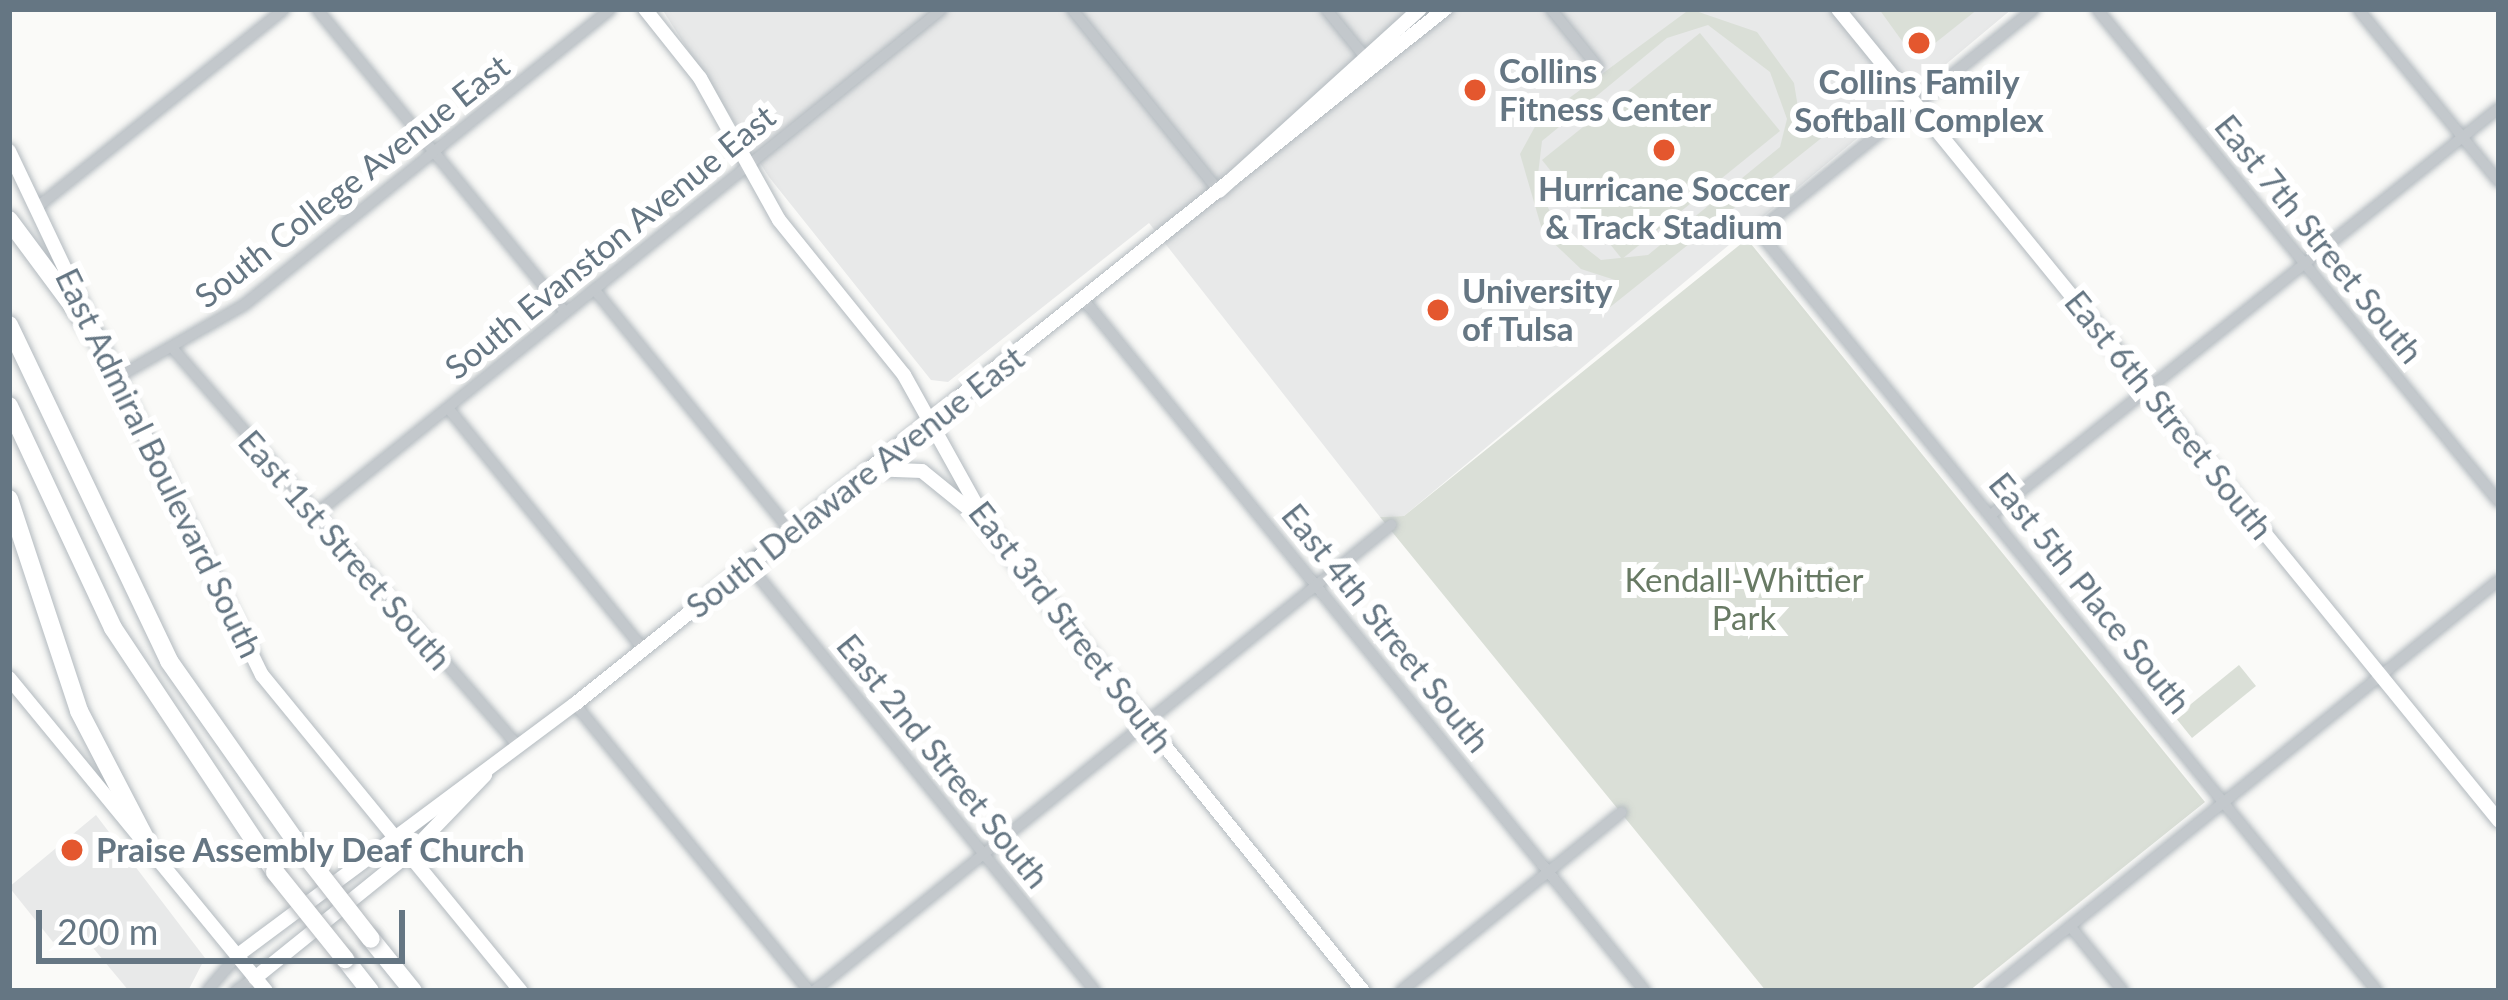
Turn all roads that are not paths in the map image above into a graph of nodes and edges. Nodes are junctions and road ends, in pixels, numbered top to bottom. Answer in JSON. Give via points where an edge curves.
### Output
{"nodes":[{"id":1,"x":284,"y":9,"type":"edge"},
{"id":2,"x":317,"y":9,"type":"edge"},
{"id":3,"x":611,"y":9,"type":"edge"},
{"id":4,"x":645,"y":9,"type":"edge"},
{"id":5,"x":942,"y":9,"type":"edge"},
{"id":6,"x":1072,"y":9,"type":"edge"},
{"id":7,"x":1326,"y":9,"type":"edge"},
{"id":8,"x":1420,"y":9,"type":"edge"},
{"id":9,"x":1445,"y":9,"type":"edge"},
{"id":10,"x":1551,"y":9,"type":"edge"},
{"id":11,"x":1838,"y":9,"type":"edge"},
{"id":12,"x":2034,"y":9,"type":"edge"},
{"id":13,"x":2097,"y":9,"type":"edge"},
{"id":14,"x":2358,"y":9,"type":"edge"},
{"id":15,"x":1364,"y":56,"type":"junction"},
{"id":16,"x":1598,"y":67,"type":"dead end"},
{"id":17,"x":1375,"y":70,"type":"junction"},
{"id":18,"x":1916,"y":104,"type":"junction"},
{"id":19,"x":2499,"y":108,"type":"edge"},
{"id":20,"x":2462,"y":137,"type":"junction"},
{"id":21,"x":9,"y":151,"type":"edge"},
{"id":22,"x":434,"y":152,"type":"junction"},
{"id":23,"x":747,"y":166,"type":"junction"},
{"id":24,"x":2499,"y":182,"type":"edge"},
{"id":25,"x":1219,"y":190,"type":"junction"},
{"id":26,"x":36,"y":208,"type":"junction"},
{"id":27,"x":9,"y":220,"type":"edge"},
{"id":28,"x":2305,"y":265,"type":"junction"},
{"id":29,"x":594,"y":289,"type":"junction"},
{"id":30,"x":1084,"y":300,"type":"junction"},
{"id":31,"x":565,"y":312,"type":"junction"},
{"id":32,"x":9,"y":325,"type":"edge"},
{"id":33,"x":101,"y":344,"type":"junction"},
{"id":34,"x":175,"y":351,"type":"junction"},
{"id":35,"x":116,"y":379,"type":"junction"},
{"id":36,"x":2149,"y":390,"type":"junction"},
{"id":37,"x":9,"y":406,"type":"edge"},
{"id":38,"x":448,"y":408,"type":"junction"},
{"id":39,"x":929,"y":421,"type":"junction"},
{"id":40,"x":869,"y":470,"type":"junction"},
{"id":41,"x":9,"y":499,"type":"edge"},
{"id":42,"x":2499,"y":502,"type":"edge"},
{"id":43,"x":1992,"y":514,"type":"junction"},
{"id":44,"x":312,"y":517,"type":"junction"},
{"id":45,"x":1391,"y":525,"type":"dead end"},
{"id":46,"x":791,"y":531,"type":"junction"},
{"id":47,"x":991,"y":531,"type":"junction"},
{"id":48,"x":749,"y":565,"type":"junction"},
{"id":49,"x":2499,"y":580,"type":"edge"},
{"id":50,"x":1316,"y":586,"type":"junction"},
{"id":51,"x":644,"y":650,"type":"junction"},
{"id":52,"x":2381,"y":675,"type":"junction"},
{"id":53,"x":9,"y":678,"type":"edge"},
{"id":54,"x":575,"y":704,"type":"junction"},
{"id":55,"x":1146,"y":724,"type":"junction"},
{"id":56,"x":518,"y":746,"type":"junction"},
{"id":57,"x":488,"y":771,"type":"junction"},
{"id":58,"x":2224,"y":802,"type":"junction"},
{"id":59,"x":1622,"y":812,"type":"dead end"},
{"id":60,"x":2499,"y":821,"type":"edge"},
{"id":61,"x":394,"y":832,"type":"junction"},
{"id":62,"x":145,"y":838,"type":"junction"},
{"id":63,"x":411,"y":852,"type":"junction"},
{"id":64,"x":983,"y":855,"type":"junction"},
{"id":65,"x":1549,"y":872,"type":"junction"},
{"id":66,"x":2070,"y":926,"type":"junction"},
{"id":67,"x":238,"y":956,"type":"junction"},
{"id":68,"x":255,"y":978,"type":"junction"},
{"id":69,"x":207,"y":991,"type":"edge"},
{"id":70,"x":235,"y":991,"type":"edge"},
{"id":71,"x":266,"y":991,"type":"edge"},
{"id":72,"x":370,"y":991,"type":"edge"},
{"id":73,"x":413,"y":991,"type":"edge"},
{"id":74,"x":521,"y":991,"type":"edge"},
{"id":75,"x":812,"y":991,"type":"edge"},
{"id":76,"x":1095,"y":991,"type":"edge"},
{"id":77,"x":1363,"y":991,"type":"edge"},
{"id":78,"x":1402,"y":991,"type":"edge"},
{"id":79,"x":1645,"y":991,"type":"edge"},
{"id":80,"x":1990,"y":991,"type":"edge"},
{"id":81,"x":2123,"y":991,"type":"edge"},
{"id":82,"x":2377,"y":991,"type":"edge"}],
"edges":[{"from":1,"to":26,"type":"street"},
{"from":2,"to":22,"type":"street"},
{"from":3,"to":22,"type":"street","name":"South College Avenue East"},
{"from":4,"to":23,"type":"street","name":"East 3rd Street South"},
{"from":5,"to":23,"type":"street","name":"South Evanston Avenue East"},
{"from":6,"to":25,"type":"street"},
{"from":7,"to":15,"type":"street"},
{"from":8,"to":15,"type":"street","name":"South Delaware Avenue East"},
{"from":9,"to":17,"type":"street","name":"South Delaware Avenue East"},
{"from":10,"to":16,"type":"street"},
{"from":11,"to":18,"type":"street","name":"East 6th Street South"},
{"from":12,"to":18,"type":"street"},
{"from":13,"to":28,"type":"street","name":"East 7th Street South"},
{"from":14,"to":20,"type":"street"},
{"from":15,"to":17,"type":"street"},
{"from":15,"to":25,"type":"street","name":"South Delaware Avenue East"},
{"from":17,"to":25,"type":"street","name":"South Delaware Avenue East"},
{"from":18,"to":36,"type":"street","name":"East 6th Street South"},
{"from":18,"to":43,"type":"street","name":"East 5th Place South","via":[[1758,231]]},
{"from":19,"to":20,"type":"street"},
{"from":20,"to":24,"type":"street"},
{"from":20,"to":28,"type":"street"},
{"from":21,"to":26,"type":"street"},
{"from":22,"to":31,"type":"street"},
{"from":22,"to":34,"type":"street","name":"South College Avenue East"},
{"from":23,"to":29,"type":"street","name":"South Evanston Avenue East"},
{"from":23,"to":39,"type":"street","name":"East 3rd Street South"},
{"from":25,"to":30,"type":"street","name":"South Delaware Avenue East"},
{"from":26,"to":33,"type":"street","name":"East Admiral Boulevard South"},
{"from":27,"to":33,"type":"highway"},
{"from":28,"to":36,"type":"street"},
{"from":28,"to":42,"type":"street","name":"East 7th Street South"},
{"from":29,"to":31,"type":"street","name":"South Evanston Avenue East"},
{"from":29,"to":46,"type":"street"},
{"from":30,"to":39,"type":"street","name":"South Delaware Avenue East"},
{"from":30,"to":50,"type":"street","name":"East 4th Street South"},
{"from":31,"to":38,"type":"street","name":"South Evanston Avenue East"},
{"from":32,"to":73,"type":"highway","bridge":true,"via":[[169,661]]},
{"from":33,"to":35,"type":"street","name":"East Admiral Boulevard South"},
{"from":34,"to":35,"type":"street","name":"South College Avenue East"},
{"from":34,"to":44,"type":"street","name":"East 1st Street South"},
{"from":35,"to":61,"type":"street","name":"East Admiral Boulevard South","via":[[240,639]]},
{"from":36,"to":43,"type":"street"},
{"from":36,"to":52,"type":"street","name":"East 6th Street South"},
{"from":37,"to":72,"type":"highway","bridge":true,"via":[[113,628],[275,872]]},
{"from":38,"to":44,"type":"street","name":"South Evanston Avenue East"},
{"from":38,"to":51,"type":"street"},
{"from":39,"to":40,"type":"street","name":"South Delaware Avenue East"},
{"from":39,"to":47,"type":"street","name":"East 3rd Street South"},
{"from":40,"to":46,"type":"street","name":"South Delaware Avenue East"},
{"from":40,"to":47,"type":"street","via":[[940,480]]},
{"from":41,"to":62,"type":"highway","via":[[79,710]]},
{"from":43,"to":58,"type":"street","name":"East 5th Place South"},
{"from":44,"to":56,"type":"street","name":"East 1st Street South"},
{"from":45,"to":50,"type":"street"},
{"from":46,"to":48,"type":"street","name":"South Delaware Avenue East"},
{"from":47,"to":55,"type":"street","name":"East 3rd Street South"},
{"from":48,"to":51,"type":"street","name":"South Delaware Avenue East"},
{"from":48,"to":64,"type":"street","name":"East 2nd Street South"},
{"from":49,"to":52,"type":"street"},
{"from":50,"to":55,"type":"street"},
{"from":50,"to":65,"type":"street","name":"East 4th Street South"},
{"from":51,"to":54,"type":"street","name":"South Delaware Avenue East"},
{"from":52,"to":58,"type":"street"},
{"from":52,"to":60,"type":"street","name":"East 6th Street South"},
{"from":53,"to":62,"type":"street"},
{"from":54,"to":56,"type":"street","name":"South Delaware Avenue East"},
{"from":54,"to":75,"type":"street"},
{"from":55,"to":64,"type":"street"},
{"from":55,"to":77,"type":"street","name":"East 3rd Street South"},
{"from":56,"to":57,"type":"street","name":"South Delaware Avenue East"},
{"from":57,"to":61,"type":"street","name":"South Delaware Avenue East"},
{"from":57,"to":63,"type":"street","name":"South Delaware Avenue East"},
{"from":58,"to":66,"type":"street"},
{"from":58,"to":82,"type":"street","name":"East 5th Place South"},
{"from":59,"to":65,"type":"street"},
{"from":61,"to":63,"type":"street","name":"East Admiral Boulevard South"},
{"from":61,"to":67,"type":"street","name":"South Delaware Avenue East"},
{"from":62,"to":67,"type":"street"},
{"from":63,"to":68,"type":"street","name":"South Delaware Avenue East"},
{"from":63,"to":74,"type":"street","name":"East Admiral Boulevard South"},
{"from":64,"to":75,"type":"street"},
{"from":64,"to":76,"type":"street","name":"East 2nd Street South"},
{"from":65,"to":78,"type":"street"},
{"from":65,"to":79,"type":"street","name":"East 4th Street South"},
{"from":66,"to":80,"type":"street"},
{"from":66,"to":81,"type":"street"},
{"from":67,"to":68,"type":"street"},
{"from":67,"to":69,"type":"street"},
{"from":68,"to":70,"type":"street"},
{"from":68,"to":71,"type":"street"}]}
